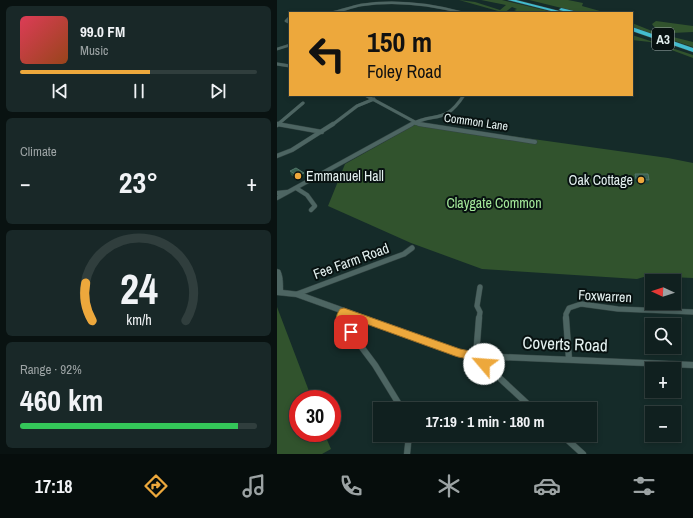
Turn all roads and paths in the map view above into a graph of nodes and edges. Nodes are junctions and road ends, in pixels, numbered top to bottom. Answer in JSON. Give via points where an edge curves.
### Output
{"nodes":[{"id":1,"x":510,"y":0,"type":"edge"},
{"id":2,"x":520,"y":0,"type":"edge"},
{"id":3,"x":335,"y":12,"type":"edge"},
{"id":4,"x":460,"y":12,"type":"edge"},
{"id":5,"x":561,"y":12,"type":"edge"},
{"id":6,"x":571,"y":12,"type":"edge"},
{"id":7,"x":633,"y":29,"type":"edge"},
{"id":8,"x":633,"y":32,"type":"edge"},
{"id":9,"x":289,"y":46,"type":"edge"},
{"id":10,"x":277,"y":49,"type":"edge"},
{"id":11,"x":693,"y":50,"type":"edge"},
{"id":12,"x":693,"y":53,"type":"edge"},
{"id":13,"x":277,"y":64,"type":"edge"},
{"id":14,"x":289,"y":66,"type":"edge"},
{"id":15,"x":367,"y":96,"type":"edge"},
{"id":16,"x":463,"y":96,"type":"edge"},
{"id":17,"x":374,"y":99,"type":"junction"},
{"id":18,"x":294,"y":104,"type":"dead end"},
{"id":19,"x":414,"y":123,"type":"junction"},
{"id":20,"x":277,"y":124,"type":"edge"},
{"id":21,"x":322,"y":132,"type":"junction"},
{"id":22,"x":535,"y":142,"type":"dead end"},
{"id":23,"x":277,"y":156,"type":"edge"},
{"id":24,"x":296,"y":188,"type":"junction"},
{"id":25,"x":277,"y":192,"type":"edge"},
{"id":26,"x":288,"y":192,"type":"junction"},
{"id":27,"x":277,"y":198,"type":"edge"},
{"id":28,"x":311,"y":210,"type":"dead end"},
{"id":29,"x":412,"y":248,"type":"dead end"},
{"id":30,"x":277,"y":272,"type":"edge"},
{"id":31,"x":480,"y":287,"type":"dead end"},
{"id":32,"x":278,"y":292,"type":"edge"},
{"id":33,"x":297,"y":294,"type":"junction"},
{"id":34,"x":344,"y":312,"type":"junction"},
{"id":35,"x":693,"y":312,"type":"edge"},
{"id":36,"x":476,"y":356,"type":"junction"},
{"id":37,"x":569,"y":359,"type":"junction"},
{"id":38,"x":693,"y":365,"type":"edge"},
{"id":39,"x":398,"y":402,"type":"edge"},
{"id":40,"x":525,"y":402,"type":"edge"},
{"id":41,"x":408,"y":442,"type":"edge"},
{"id":42,"x":570,"y":442,"type":"edge"},
{"id":43,"x":407,"y":454,"type":"edge"},
{"id":44,"x":583,"y":454,"type":"edge"}],
"edges":[{"from":1,"to":5,"type":"highway"},
{"from":2,"to":6,"type":"highway"},
{"from":3,"to":4,"type":"street","via":[[370,4],[405,2],[437,5]]},
{"from":7,"to":11,"type":"highway","number":"A3"},
{"from":8,"to":12,"type":"highway","number":"A3"},
{"from":9,"to":10,"type":"street"},
{"from":13,"to":14,"type":"street"},
{"from":15,"to":17,"type":"street"},
{"from":16,"to":19,"type":"street","via":[[449,113]]},
{"from":17,"to":19,"type":"street"},
{"from":17,"to":21,"type":"street","via":[[357,106]]},
{"from":18,"to":20,"type":"street","via":[[302,104]]},
{"from":19,"to":22,"type":"street","name":"Common Lane"},
{"from":19,"to":24,"type":"street"},
{"from":20,"to":21,"type":"street"},
{"from":21,"to":23,"type":"street"},
{"from":24,"to":26,"type":"street"},
{"from":24,"to":28,"type":"street","via":[[313,201],[315,206]]},
{"from":25,"to":26,"type":"street"},
{"from":26,"to":27,"type":"street"},
{"from":29,"to":33,"type":"street","name":"Fee Farm Road","via":[[404,254]]},
{"from":30,"to":32,"type":"street"},
{"from":31,"to":36,"type":"street"},
{"from":32,"to":33,"type":"street","name":"Coverts Road"},
{"from":33,"to":34,"type":"street","name":"Coverts Road"},
{"from":34,"to":36,"type":"street","name":"Coverts Road","via":[[459,353]]},
{"from":34,"to":39,"type":"street","via":[[342,321],[375,365]]},
{"from":35,"to":37,"type":"street","name":"Foxwarren","via":[[577,304],[569,307],[566,311]]},
{"from":36,"to":37,"type":"street","name":"Coverts Road"},
{"from":36,"to":40,"type":"street"},
{"from":37,"to":38,"type":"street","name":"Coverts Road"},
{"from":41,"to":43,"type":"street"},
{"from":42,"to":44,"type":"street"}]}
